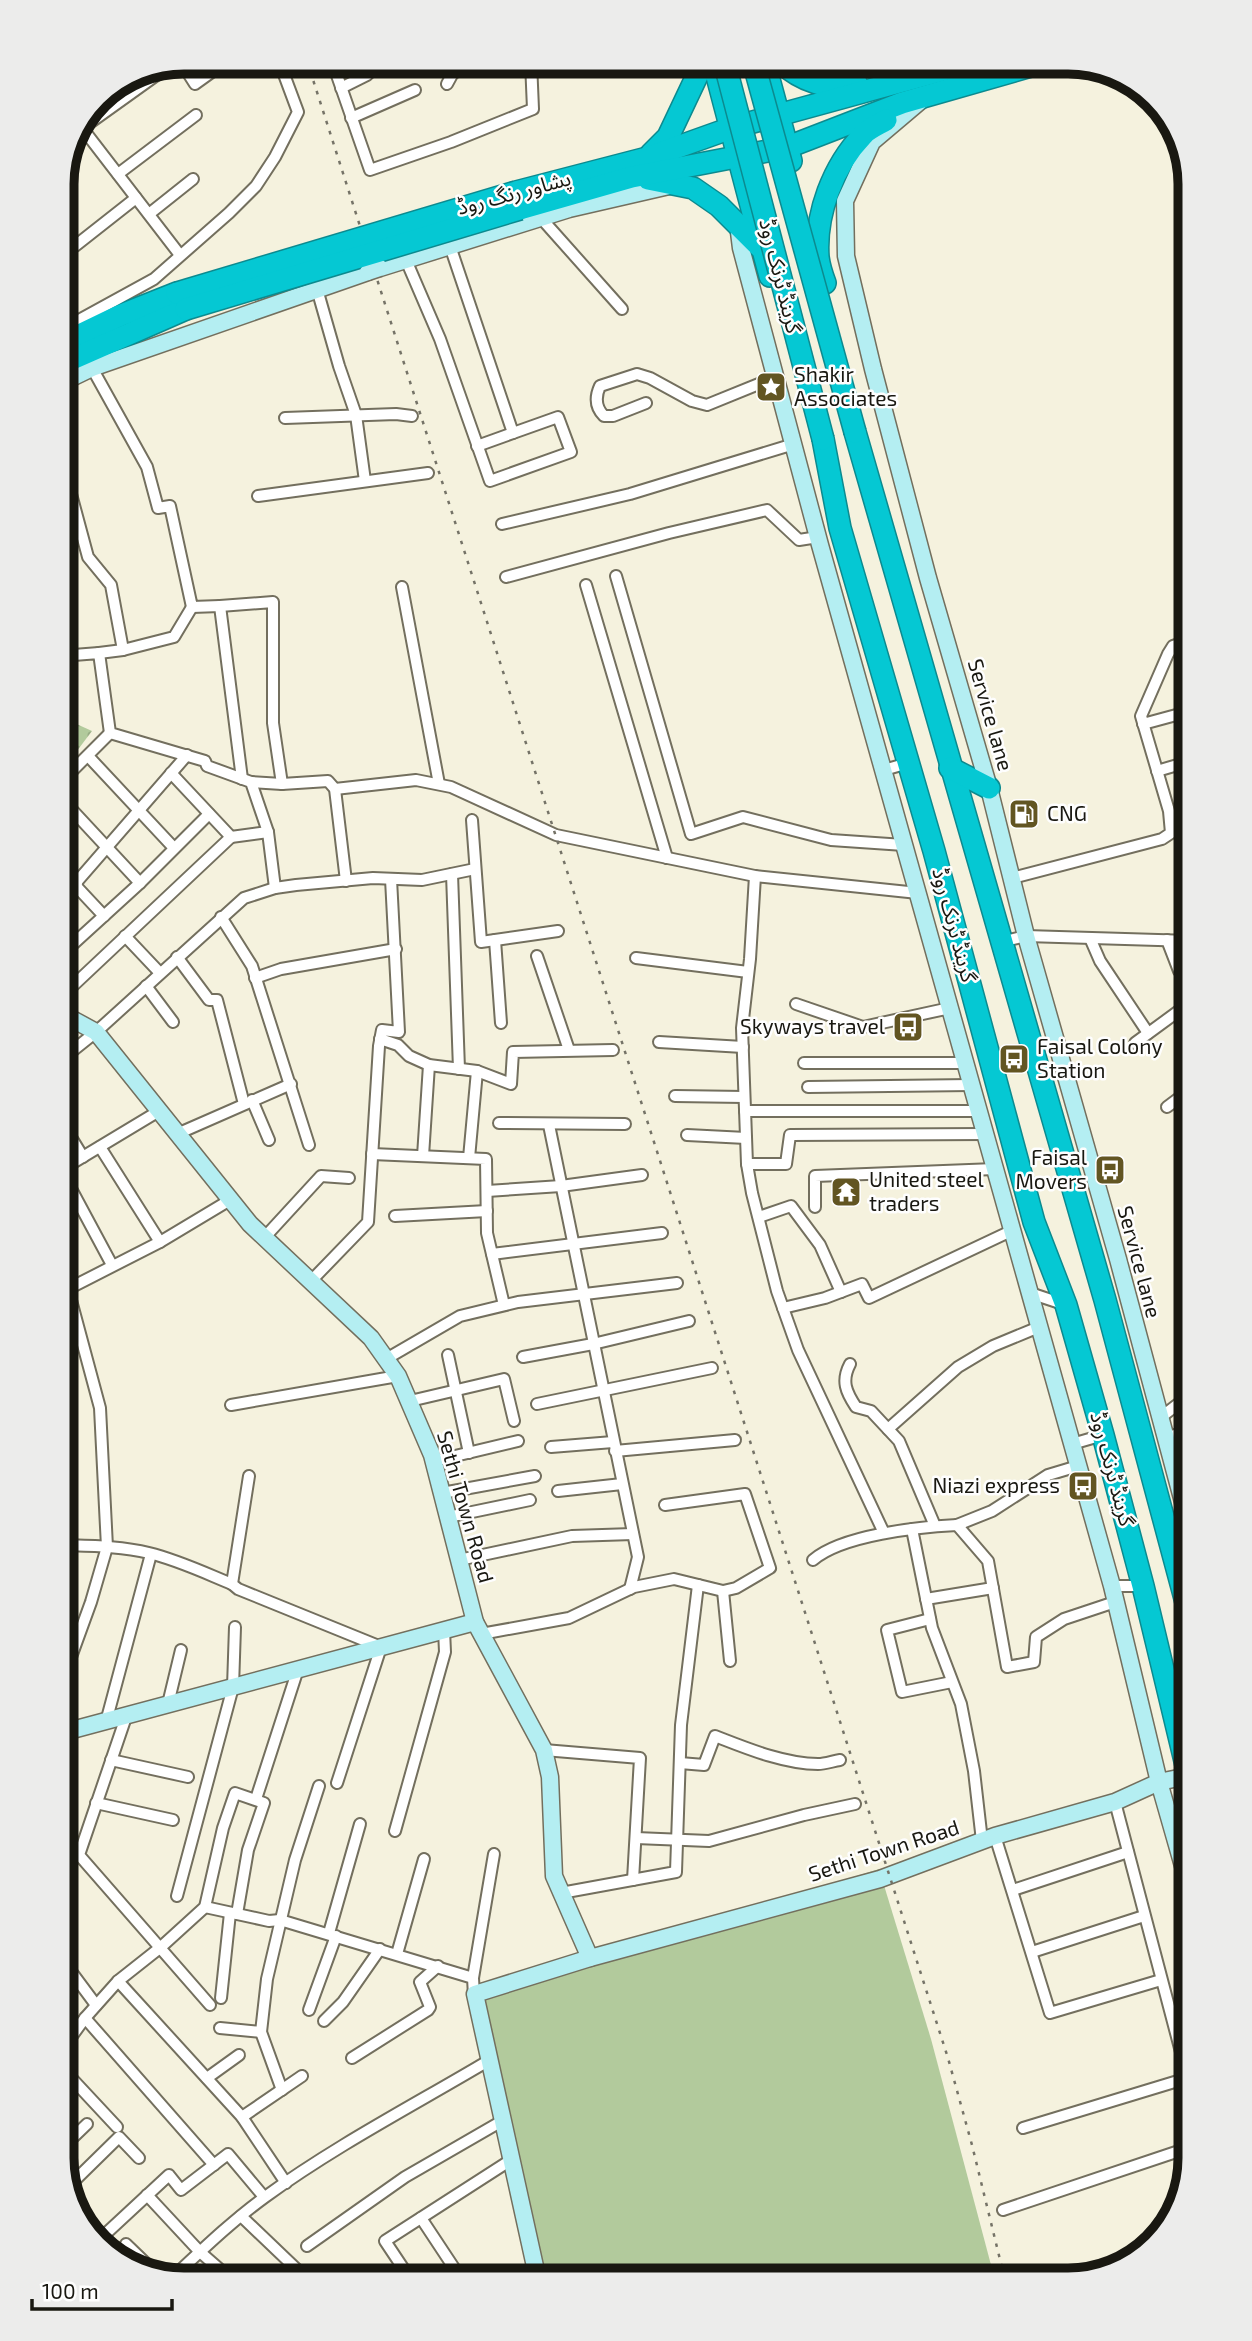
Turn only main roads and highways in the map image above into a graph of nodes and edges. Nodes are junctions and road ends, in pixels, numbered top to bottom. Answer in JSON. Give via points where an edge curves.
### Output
{"nodes":[{"id":1,"x":699,"y":74,"type":"edge"},
{"id":2,"x":716,"y":74,"type":"edge"},
{"id":3,"x":727,"y":74,"type":"edge"},
{"id":4,"x":756,"y":74,"type":"edge"},
{"id":5,"x":768,"y":74,"type":"edge"},
{"id":6,"x":798,"y":74,"type":"edge"},
{"id":7,"x":948,"y":74,"type":"edge"},
{"id":8,"x":987,"y":74,"type":"edge"},
{"id":9,"x":924,"y":87,"type":"junction"},
{"id":10,"x":779,"y":114,"type":"junction"},
{"id":11,"x":731,"y":128,"type":"junction"},
{"id":12,"x":788,"y":147,"type":"junction"},
{"id":13,"x":738,"y":157,"type":"junction"},
{"id":14,"x":647,"y":158,"type":"junction"},
{"id":15,"x":632,"y":177,"type":"junction"},
{"id":16,"x":518,"y":201,"type":"junction"},
{"id":17,"x":763,"y":250,"type":"junction"},
{"id":18,"x":818,"y":259,"type":"junction"},
{"id":19,"x":181,"y":301,"type":"junction"},
{"id":20,"x":74,"y":338,"type":"edge"},
{"id":21,"x":74,"y":357,"type":"edge"},
{"id":22,"x":880,"y":518,"type":"junction"},
{"id":23,"x":840,"y":528,"type":"junction"},
{"id":24,"x":950,"y":768,"type":"junction"},
{"id":25,"x":989,"y":788,"type":"road end"},
{"id":26,"x":1178,"y":1572,"type":"edge"},
{"id":27,"x":1178,"y":1734,"type":"edge"}],
"edges":[{"from":1,"to":14,"type":"highway","via":[[668,137]]},
{"from":2,"to":11,"type":"highway"},
{"from":3,"to":23,"type":"highway","name":"گرینڈ ٹرنک روڈ","bridge":true,"via":[[822,439]]},
{"from":4,"to":22,"type":"highway","name":"گرینڈ ٹرنک روڈ","bridge":true},
{"from":5,"to":10,"type":"highway"},
{"from":6,"to":9,"type":"highway","via":[[830,86],[891,78]]},
{"from":7,"to":9,"type":"highway","name":"پشاور رنگ روڈ"},
{"from":8,"to":9,"type":"highway","name":"پشاور رنگ روڈ"},
{"from":9,"to":10,"type":"highway","name":"پشاور رنگ روڈ"},
{"from":9,"to":12,"type":"highway","name":"پشاور رنگ روڈ"},
{"from":9,"to":18,"type":"highway","via":[[864,133],[842,163],[819,221]]},
{"from":10,"to":11,"type":"highway","name":"پشاور رنگ روڈ"},
{"from":10,"to":12,"type":"highway"},
{"from":11,"to":13,"type":"highway"},
{"from":11,"to":14,"type":"highway","name":"پشاور رنگ روڈ"},
{"from":12,"to":13,"type":"highway","name":"پشاور رنگ روڈ"},
{"from":12,"to":18,"type":"highway"},
{"from":13,"to":15,"type":"highway","name":"پشاور رنگ روڈ"},
{"from":13,"to":17,"type":"highway"},
{"from":14,"to":16,"type":"highway","name":"پشاور رنگ روڈ"},
{"from":15,"to":16,"type":"highway","name":"پشاور رنگ روڈ"},
{"from":15,"to":17,"type":"highway","via":[[693,188]]},
{"from":16,"to":19,"type":"highway","name":"پشاور رنگ روڈ","bridge":true},
{"from":17,"to":23,"type":"highway"},
{"from":18,"to":22,"type":"highway","via":[[868,444]]},
{"from":19,"to":20,"type":"highway","name":"پشاور رنگ روڈ","via":[[119,316]]},
{"from":19,"to":21,"type":"highway","name":"پشاور رنگ روڈ"},
{"from":22,"to":24,"type":"highway","name":"گرینڈ ٹرنک روڈ"},
{"from":23,"to":27,"type":"highway","name":"گرینڈ ٹرنک روڈ","via":[[1034,1222],[1066,1305],[1103,1435]]},
{"from":24,"to":25,"type":"highway"},
{"from":24,"to":26,"type":"highway","name":"گرینڈ ٹرنک روڈ","via":[[1105,1300]]}]}
